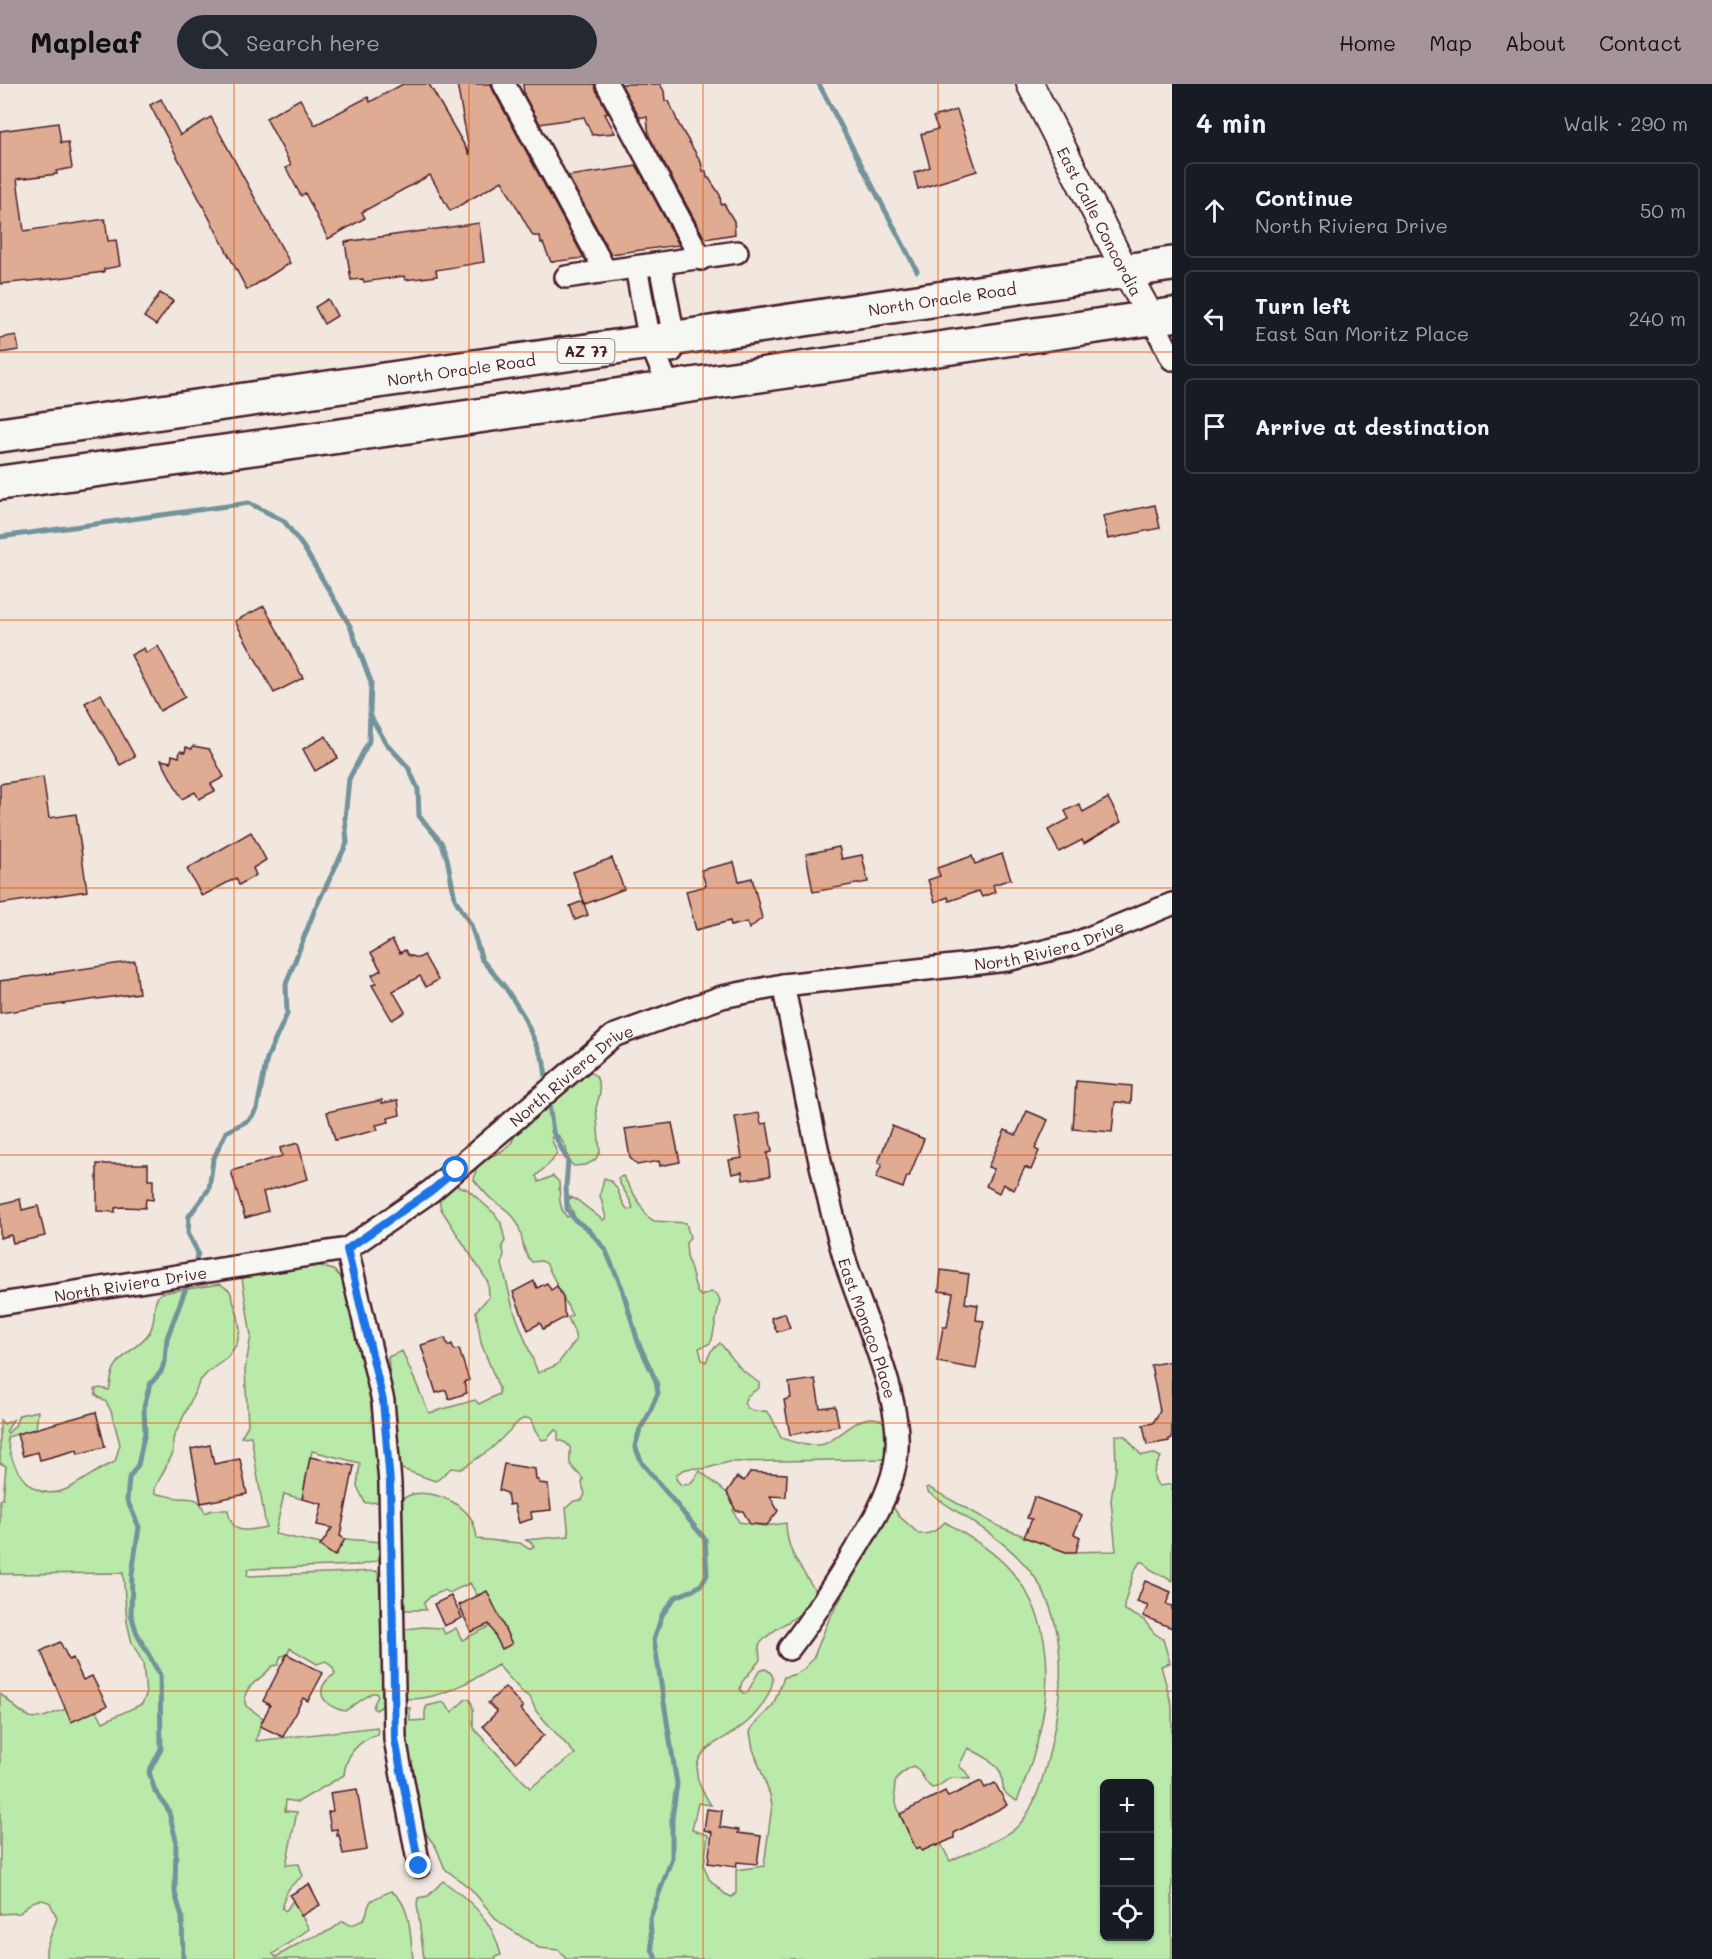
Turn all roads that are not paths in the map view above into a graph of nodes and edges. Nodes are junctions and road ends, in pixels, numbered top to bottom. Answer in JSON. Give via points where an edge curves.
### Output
{"nodes":[{"id":1,"x":504,"y":84,"type":"edge"},
{"id":2,"x":607,"y":84,"type":"edge"},
{"id":3,"x":1030,"y":84,"type":"edge"},
{"id":4,"x":737,"y":252,"type":"dead end"},
{"id":5,"x":701,"y":259,"type":"junction"},
{"id":6,"x":660,"y":264,"type":"junction"},
{"id":7,"x":1172,"y":264,"type":"edge"},
{"id":8,"x":636,"y":267,"type":"junction"},
{"id":9,"x":605,"y":270,"type":"junction"},
{"id":10,"x":1125,"y":270,"type":"junction"},
{"id":11,"x":566,"y":278,"type":"dead end"},
{"id":12,"x":1162,"y":317,"type":"edge"},
{"id":13,"x":662,"y":340,"type":"junction"},
{"id":14,"x":1172,"y":359,"type":"edge"},
{"id":15,"x":669,"y":387,"type":"junction"},
{"id":16,"x":0,"y":435,"type":"edge"},
{"id":17,"x":0,"y":483,"type":"edge"},
{"id":18,"x":1172,"y":904,"type":"edge"},
{"id":19,"x":783,"y":985,"type":"junction"},
{"id":20,"x":347,"y":1249,"type":"junction"},
{"id":21,"x":0,"y":1304,"type":"edge"},
{"id":22,"x":789,"y":1649,"type":"dead end"},
{"id":23,"x":419,"y":1866,"type":"dead end"}],
"edges":[{"from":1,"to":9,"type":"street"},
{"from":2,"to":5,"type":"street"},
{"from":3,"to":10,"type":"street","name":"East Calle Concordia"},
{"from":4,"to":5,"type":"street"},
{"from":5,"to":6,"type":"street"},
{"from":6,"to":8,"type":"street"},
{"from":6,"to":13,"type":"street"},
{"from":7,"to":10,"type":"highway","name":"North Oracle Road","number":"AZ 77"},
{"from":8,"to":9,"type":"street"},
{"from":8,"to":13,"type":"street"},
{"from":9,"to":11,"type":"street"},
{"from":10,"to":12,"type":"street","name":"East Calle Concordia"},
{"from":10,"to":13,"type":"highway","name":"North Oracle Road","number":"AZ 77"},
{"from":12,"to":14,"type":"street","name":"East Calle Concordia"},
{"from":12,"to":15,"type":"highway"},
{"from":13,"to":15,"type":"street"},
{"from":13,"to":16,"type":"highway","name":"North Oracle Road","number":"AZ 77"},
{"from":15,"to":17,"type":"highway"},
{"from":18,"to":19,"type":"street","name":"North Riviera Drive","via":[[1074,944],[1007,960]]},
{"from":19,"to":20,"type":"street","name":"North Riviera Drive","via":[[722,997],[613,1036],[431,1191]]},
{"from":19,"to":22,"type":"street","name":"East Monaco Place","via":[[832,1210],[845,1261],[877,1347],[897,1437],[895,1463],[876,1517],[820,1608]]},
{"from":20,"to":21,"type":"street","name":"North Riviera Drive"},
{"from":20,"to":23,"type":"street","via":[[383,1401],[390,1483],[395,1739]]}]}
